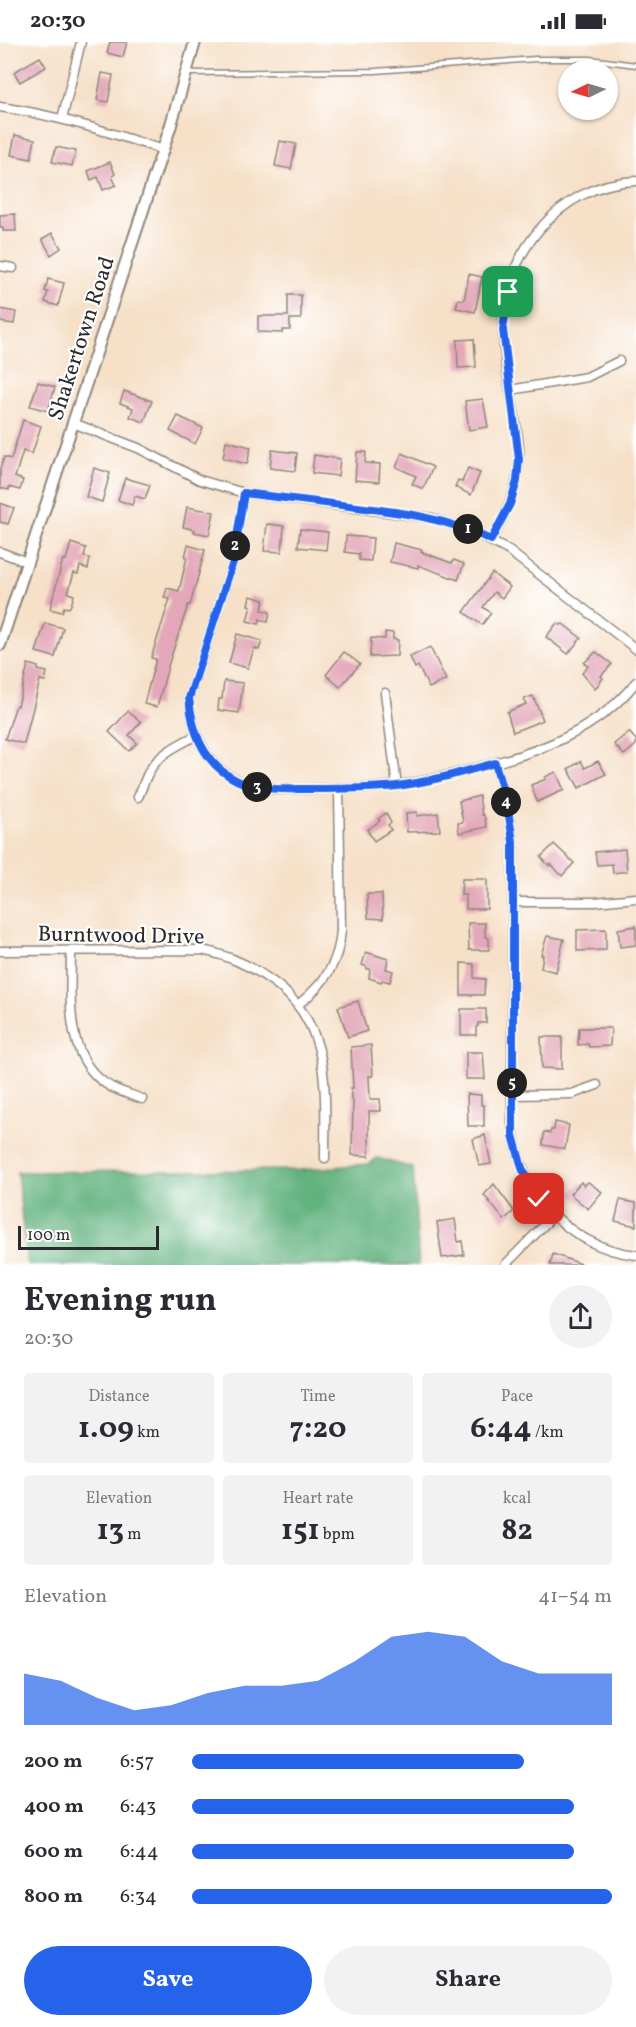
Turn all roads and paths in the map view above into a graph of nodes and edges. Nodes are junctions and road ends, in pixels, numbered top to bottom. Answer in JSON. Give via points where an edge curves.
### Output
{"nodes":[{"id":1,"x":81,"y":42,"type":"edge"},
{"id":2,"x":195,"y":42,"type":"edge"},
{"id":3,"x":636,"y":65,"type":"edge"},
{"id":4,"x":186,"y":73,"type":"junction"},
{"id":5,"x":0,"y":107,"type":"edge"},
{"id":6,"x":62,"y":119,"type":"junction"},
{"id":7,"x":163,"y":150,"type":"junction"},
{"id":8,"x":636,"y":181,"type":"edge"},
{"id":9,"x":0,"y":266,"type":"edge"},
{"id":10,"x":13,"y":268,"type":"dead end"},
{"id":11,"x":619,"y":361,"type":"dead end"},
{"id":12,"x":510,"y":390,"type":"junction"},
{"id":13,"x":73,"y":423,"type":"junction"},
{"id":14,"x":244,"y":493,"type":"junction"},
{"id":15,"x":491,"y":540,"type":"junction"},
{"id":16,"x":0,"y":552,"type":"edge"},
{"id":17,"x":27,"y":562,"type":"junction"},
{"id":18,"x":0,"y":645,"type":"edge"},
{"id":19,"x":636,"y":649,"type":"edge"},
{"id":20,"x":636,"y":682,"type":"edge"},
{"id":21,"x":385,"y":693,"type":"dead end"},
{"id":22,"x":197,"y":735,"type":"junction"},
{"id":23,"x":495,"y":763,"type":"junction"},
{"id":24,"x":397,"y":786,"type":"junction"},
{"id":25,"x":339,"y":789,"type":"junction"},
{"id":26,"x":138,"y":797,"type":"dead end"},
{"id":27,"x":636,"y":898,"type":"edge"},
{"id":28,"x":513,"y":902,"type":"junction"},
{"id":29,"x":0,"y":951,"type":"edge"},
{"id":30,"x":71,"y":951,"type":"junction"},
{"id":31,"x":299,"y":1004,"type":"junction"},
{"id":32,"x":597,"y":1085,"type":"dead end"},
{"id":33,"x":512,"y":1095,"type":"junction"},
{"id":34,"x":142,"y":1099,"type":"dead end"},
{"id":35,"x":325,"y":1158,"type":"dead end"},
{"id":36,"x":554,"y":1215,"type":"junction"},
{"id":37,"x":636,"y":1255,"type":"edge"},
{"id":38,"x":505,"y":1265,"type":"edge"}],
"edges":[{"from":1,"to":6,"type":"street"},
{"from":2,"to":4,"type":"street","name":"Shakertown Road"},
{"from":3,"to":4,"type":"lane","via":[[590,59],[536,59],[375,71]]},
{"from":4,"to":7,"type":"street","name":"Shakertown Road"},
{"from":5,"to":6,"type":"street"},
{"from":6,"to":7,"type":"street"},
{"from":7,"to":13,"type":"street","name":"Shakertown Road"},
{"from":8,"to":12,"type":"street","via":[[602,186],[575,198],[560,207],[533,237],[514,273],[504,311]]},
{"from":9,"to":10,"type":"street"},
{"from":11,"to":12,"type":"street","via":[[587,377]]},
{"from":12,"to":15,"type":"street","via":[[519,446],[517,481]]},
{"from":13,"to":14,"type":"street","via":[[138,448],[200,480]]},
{"from":13,"to":17,"type":"street","name":"Shakertown Road"},
{"from":14,"to":15,"type":"street","via":[[432,518]]},
{"from":14,"to":22,"type":"street","via":[[233,562],[189,698]]},
{"from":15,"to":19,"type":"street","via":[[524,561]]},
{"from":16,"to":17,"type":"street"},
{"from":17,"to":18,"type":"street","name":"Shakertown Road"},
{"from":20,"to":23,"type":"street","via":[[615,704],[575,732],[548,747]]},
{"from":21,"to":24,"type":"street"},
{"from":22,"to":25,"type":"street","via":[[215,764],[245,784],[270,789]]},
{"from":22,"to":26,"type":"street","via":[[159,759]]},
{"from":23,"to":24,"type":"street"},
{"from":23,"to":28,"type":"street","via":[[511,828]]},
{"from":24,"to":25,"type":"street"},
{"from":25,"to":31,"type":"street","via":[[339,946],[325,979]]},
{"from":27,"to":28,"type":"street"},
{"from":28,"to":33,"type":"street"},
{"from":29,"to":30,"type":"street","name":"Burntwood Drive"},
{"from":30,"to":31,"type":"street","name":"Burntwood Drive","via":[[182,949],[217,953],[256,970]]},
{"from":30,"to":34,"type":"street","via":[[72,1023],[80,1052],[109,1086]]},
{"from":31,"to":35,"type":"street","name":"Burntwood Drive","via":[[310,1022],[323,1062]]},
{"from":32,"to":33,"type":"street","via":[[572,1094]]},
{"from":33,"to":36,"type":"street","via":[[513,1135],[522,1168]]},
{"from":36,"to":37,"type":"street","via":[[596,1244]]},
{"from":36,"to":38,"type":"street"}]}
